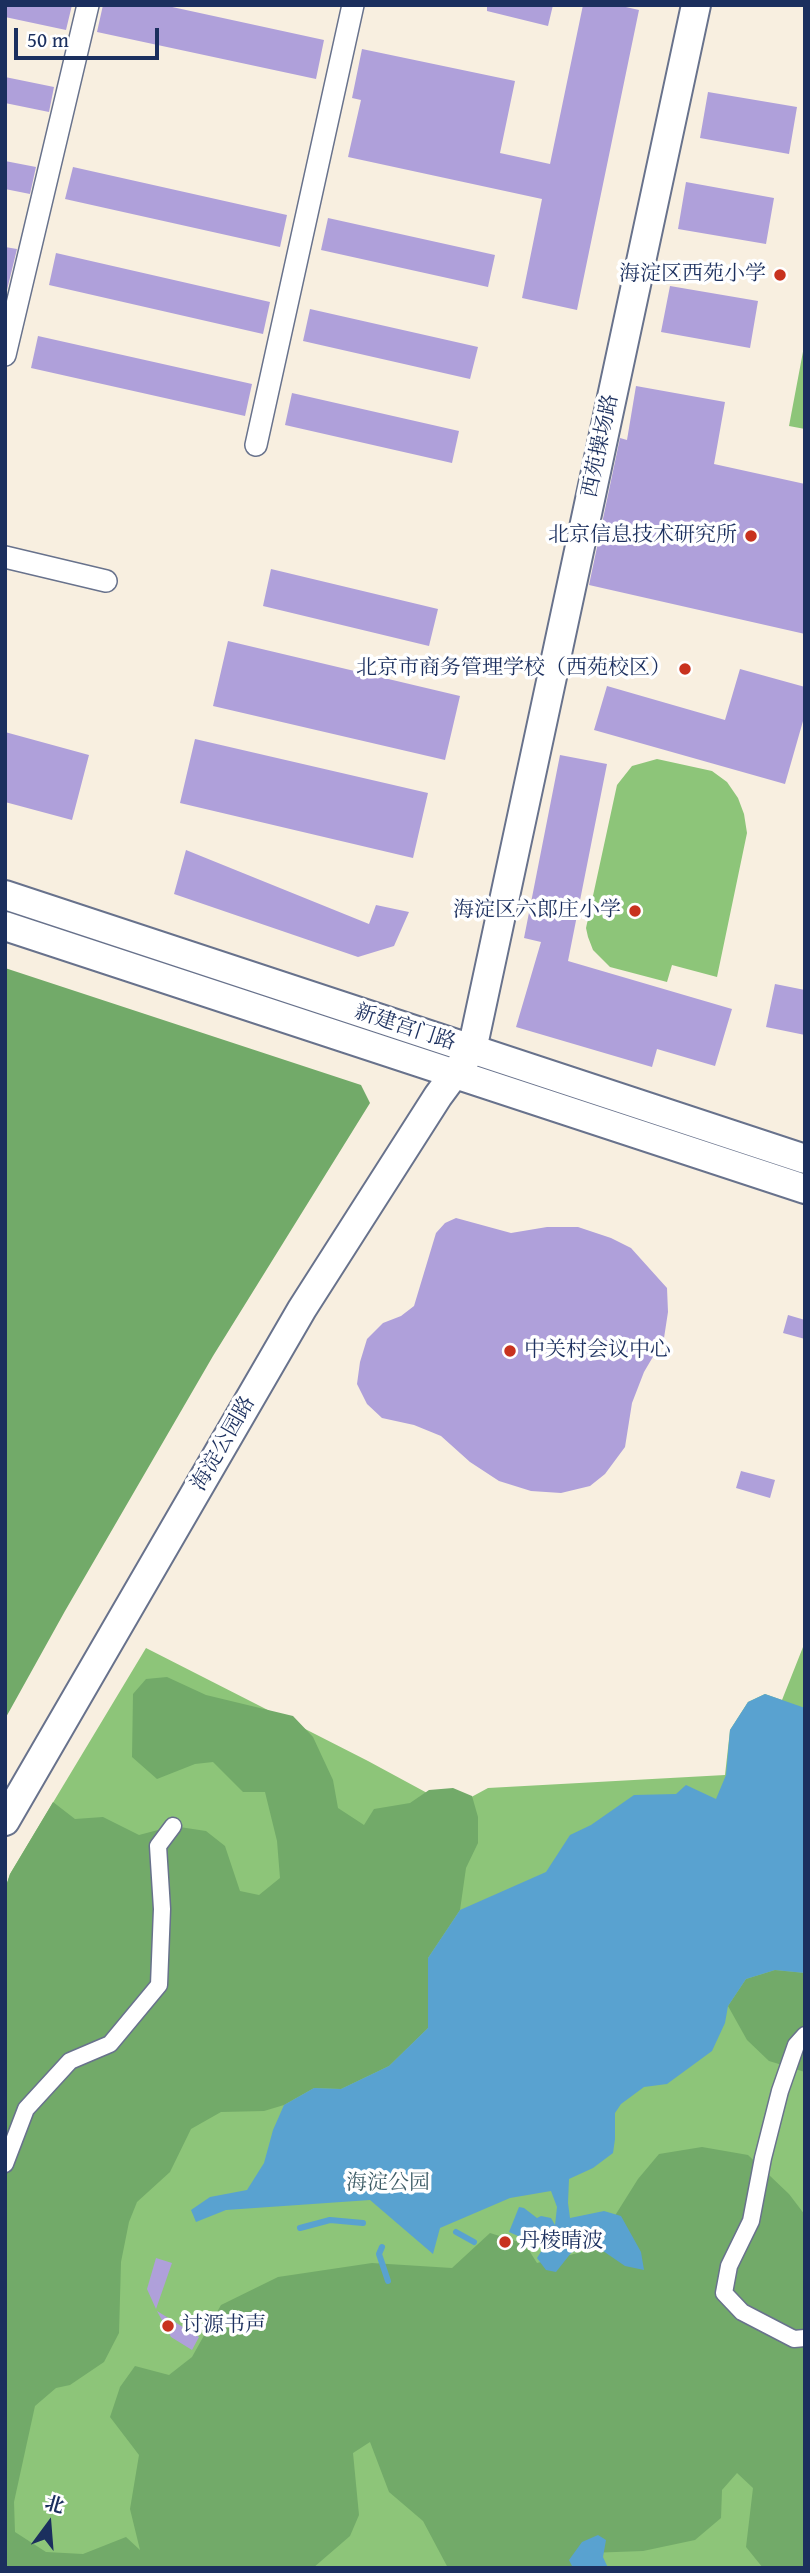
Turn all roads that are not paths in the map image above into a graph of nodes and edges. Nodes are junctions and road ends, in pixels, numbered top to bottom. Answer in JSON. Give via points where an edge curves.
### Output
{"nodes":[{"id":1,"x":88,"y":5,"type":"edge"},
{"id":2,"x":353,"y":5,"type":"edge"},
{"id":3,"x":684,"y":5,"type":"edge"},
{"id":4,"x":696,"y":5,"type":"edge"},
{"id":5,"x":5,"y":355,"type":"edge"},
{"id":6,"x":256,"y":445,"type":"dead end"},
{"id":7,"x":5,"y":557,"type":"edge"},
{"id":8,"x":106,"y":581,"type":"dead end"},
{"id":9,"x":5,"y":895,"type":"edge"},
{"id":10,"x":5,"y":926,"type":"edge"},
{"id":11,"x":463,"y":1047,"type":"junction"},
{"id":12,"x":455,"y":1075,"type":"junction"},
{"id":13,"x":805,"y":1158,"type":"edge"},
{"id":14,"x":805,"y":1189,"type":"edge"},
{"id":15,"x":5,"y":1821,"type":"edge"},
{"id":16,"x":173,"y":1826,"type":"dead end"},
{"id":17,"x":805,"y":2035,"type":"edge"},
{"id":18,"x":5,"y":2164,"type":"edge"},
{"id":19,"x":805,"y":2338,"type":"edge"}],
"edges":[{"from":1,"to":5,"type":"street"},
{"from":2,"to":6,"type":"street"},
{"from":3,"to":11,"type":"street","name":"西苑操场路"},
{"from":4,"to":11,"type":"street","name":"西苑操场路"},
{"from":7,"to":8,"type":"street"},
{"from":9,"to":11,"type":"street","name":"新建宫门路"},
{"from":10,"to":12,"type":"street","name":"新建宫门路"},
{"from":11,"to":12,"type":"street","name":"海淀公园路"},
{"from":11,"to":13,"type":"street","name":"新建宫门路"},
{"from":12,"to":14,"type":"street","name":"新建宫门路"},
{"from":12,"to":15,"type":"street","name":"海淀公园路","via":[[302,1309]]},
{"from":16,"to":18,"type":"street","via":[[158,1846],[162,1909],[159,1984],[110,2044],[70,2062],[26,2109]]},
{"from":17,"to":19,"type":"street","via":[[796,2045],[780,2091],[751,2221],[729,2266],[724,2293],[742,2312],[794,2339]]}]}
